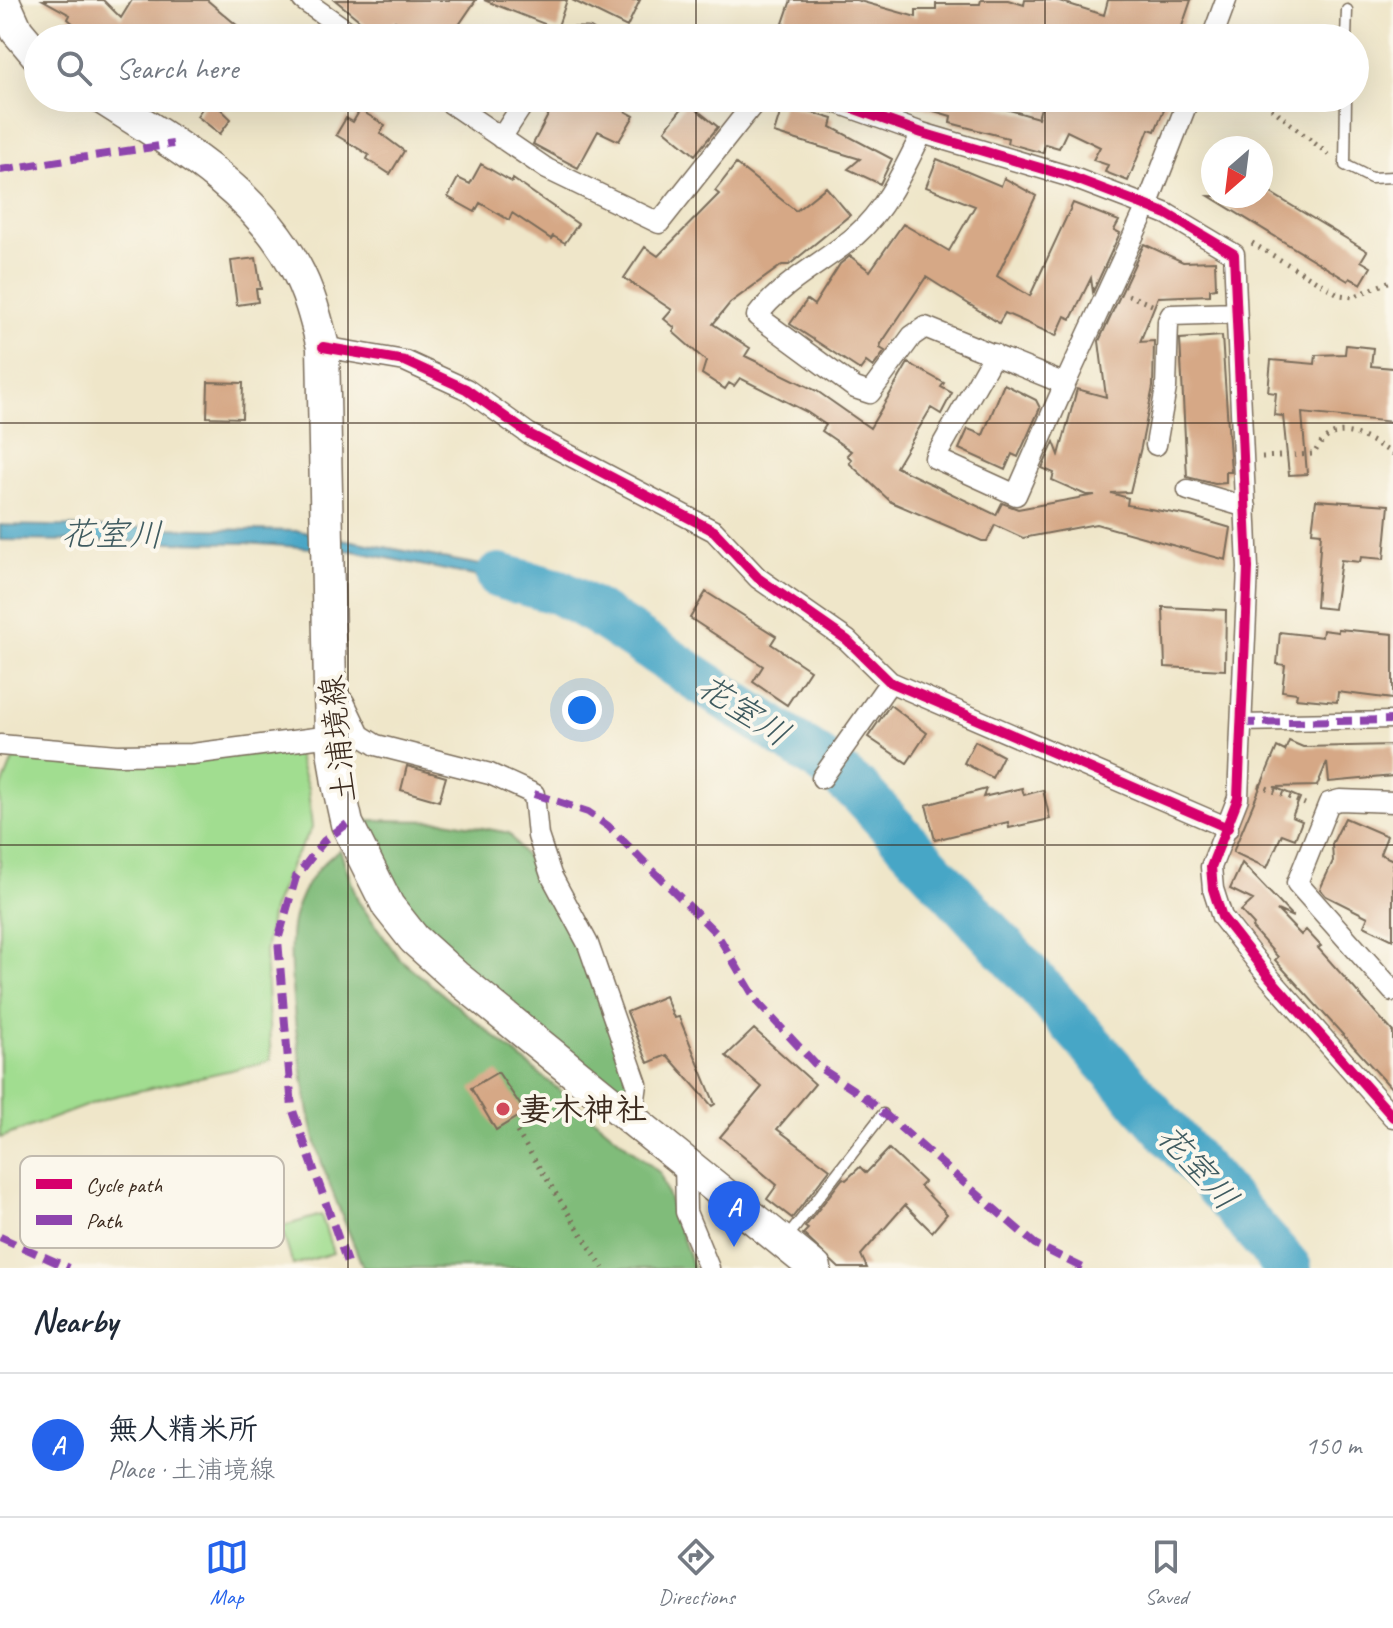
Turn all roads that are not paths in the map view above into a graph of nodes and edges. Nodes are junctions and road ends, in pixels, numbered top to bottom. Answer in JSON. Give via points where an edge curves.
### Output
{"nodes":[{"id":1,"x":3,"y":0,"type":"edge"},
{"id":2,"x":303,"y":0,"type":"edge"},
{"id":3,"x":1226,"y":0,"type":"edge"},
{"id":4,"x":1347,"y":10,"type":"dead end"},
{"id":5,"x":337,"y":24,"type":"edge"},
{"id":6,"x":1217,"y":24,"type":"edge"},
{"id":7,"x":1346,"y":24,"type":"edge"},
{"id":8,"x":24,"y":39,"type":"edge"},
{"id":9,"x":123,"y":112,"type":"edge"},
{"id":10,"x":463,"y":112,"type":"edge"},
{"id":11,"x":518,"y":112,"type":"edge"},
{"id":12,"x":747,"y":112,"type":"edge"},
{"id":13,"x":863,"y":112,"type":"edge"},
{"id":14,"x":1184,"y":112,"type":"edge"},
{"id":15,"x":1346,"y":112,"type":"edge"},
{"id":16,"x":922,"y":133,"type":"junction"},
{"id":17,"x":501,"y":138,"type":"junction"},
{"id":18,"x":1393,"y":177,"type":"edge"},
{"id":19,"x":1147,"y":206,"type":"junction"},
{"id":20,"x":1236,"y":313,"type":"junction"},
{"id":21,"x":323,"y":347,"type":"junction"},
{"id":22,"x":994,"y":354,"type":"junction"},
{"id":23,"x":1065,"y":384,"type":"junction"},
{"id":24,"x":1156,"y":445,"type":"dead end"},
{"id":25,"x":1188,"y":490,"type":"dead end"},
{"id":26,"x":1246,"y":507,"type":"junction"},
{"id":27,"x":890,"y":682,"type":"junction"},
{"id":28,"x":331,"y":703,"type":"junction"},
{"id":29,"x":1393,"y":720,"type":"edge"},
{"id":30,"x":1240,"y":723,"type":"junction"},
{"id":31,"x":331,"y":736,"type":"junction"},
{"id":32,"x":0,"y":745,"type":"edge"},
{"id":33,"x":822,"y":778,"type":"dead end"},
{"id":34,"x":1393,"y":802,"type":"edge"},
{"id":35,"x":1228,"y":828,"type":"junction"},
{"id":36,"x":1393,"y":991,"type":"edge"},
{"id":37,"x":883,"y":1114,"type":"dead end"},
{"id":38,"x":1393,"y":1117,"type":"edge"},
{"id":39,"x":632,"y":1120,"type":"junction"},
{"id":40,"x":685,"y":1163,"type":"junction"},
{"id":41,"x":783,"y":1242,"type":"junction"},
{"id":42,"x":709,"y":1268,"type":"edge"},
{"id":43,"x":815,"y":1268,"type":"edge"}],
"edges":[{"from":1,"to":8,"type":"main road"},
{"from":2,"to":5,"type":"street"},
{"from":3,"to":6,"type":"street"},
{"from":4,"to":7,"type":"lane"},
{"from":9,"to":21,"type":"main road","name":"土浦境線","via":[[195,159],[266,222],[296,268]]},
{"from":10,"to":17,"type":"street"},
{"from":11,"to":17,"type":"street"},
{"from":12,"to":17,"type":"street","via":[[659,223],[547,169]]},
{"from":13,"to":16,"type":"street"},
{"from":14,"to":19,"type":"street"},
{"from":15,"to":18,"type":"lane","via":[[1345,165],[1371,178]]},
{"from":16,"to":19,"type":"street","via":[[1071,177]]},
{"from":16,"to":22,"type":"street","via":[[887,202],[856,235],[757,316],[855,388],[870,393],[912,336],[925,327]]},
{"from":19,"to":20,"type":"street","via":[[1234,254]]},
{"from":19,"to":23,"type":"street"},
{"from":20,"to":24,"type":"street","via":[[1171,315]]},
{"from":20,"to":26,"type":"street"},
{"from":21,"to":27,"type":"street","via":[[405,361],[466,389],[529,434],[714,531],[758,578],[847,640]]},
{"from":21,"to":28,"type":"main road","name":"土浦境線"},
{"from":22,"to":23,"type":"street"},
{"from":22,"to":23,"type":"street","via":[[935,458],[1016,495]]},
{"from":25,"to":26,"type":"street"},
{"from":26,"to":30,"type":"street"},
{"from":27,"to":33,"type":"street"},
{"from":27,"to":35,"type":"street"},
{"from":28,"to":31,"type":"main road","name":"土浦境線"},
{"from":28,"to":39,"type":"street","via":[[344,702],[360,735],[376,745],[490,774],[534,794],[538,836],[551,875],[588,944],[637,1084]]},
{"from":29,"to":30,"type":"street"},
{"from":30,"to":35,"type":"street","via":[[1238,798]]},
{"from":31,"to":32,"type":"street","via":[[192,754],[117,755]]},
{"from":31,"to":39,"type":"main road","name":"土浦境線","via":[[347,824],[388,906],[414,939],[455,976]]},
{"from":34,"to":36,"type":"street","via":[[1329,803],[1298,887]]},
{"from":35,"to":38,"type":"street","via":[[1211,867],[1222,917]]},
{"from":37,"to":41,"type":"lane"},
{"from":39,"to":40,"type":"main road","name":"土浦境線"},
{"from":40,"to":41,"type":"main road","name":"土浦境線"},
{"from":40,"to":42,"type":"street","via":[[686,1212]]},
{"from":41,"to":43,"type":"main road","name":"土浦境線"}]}
